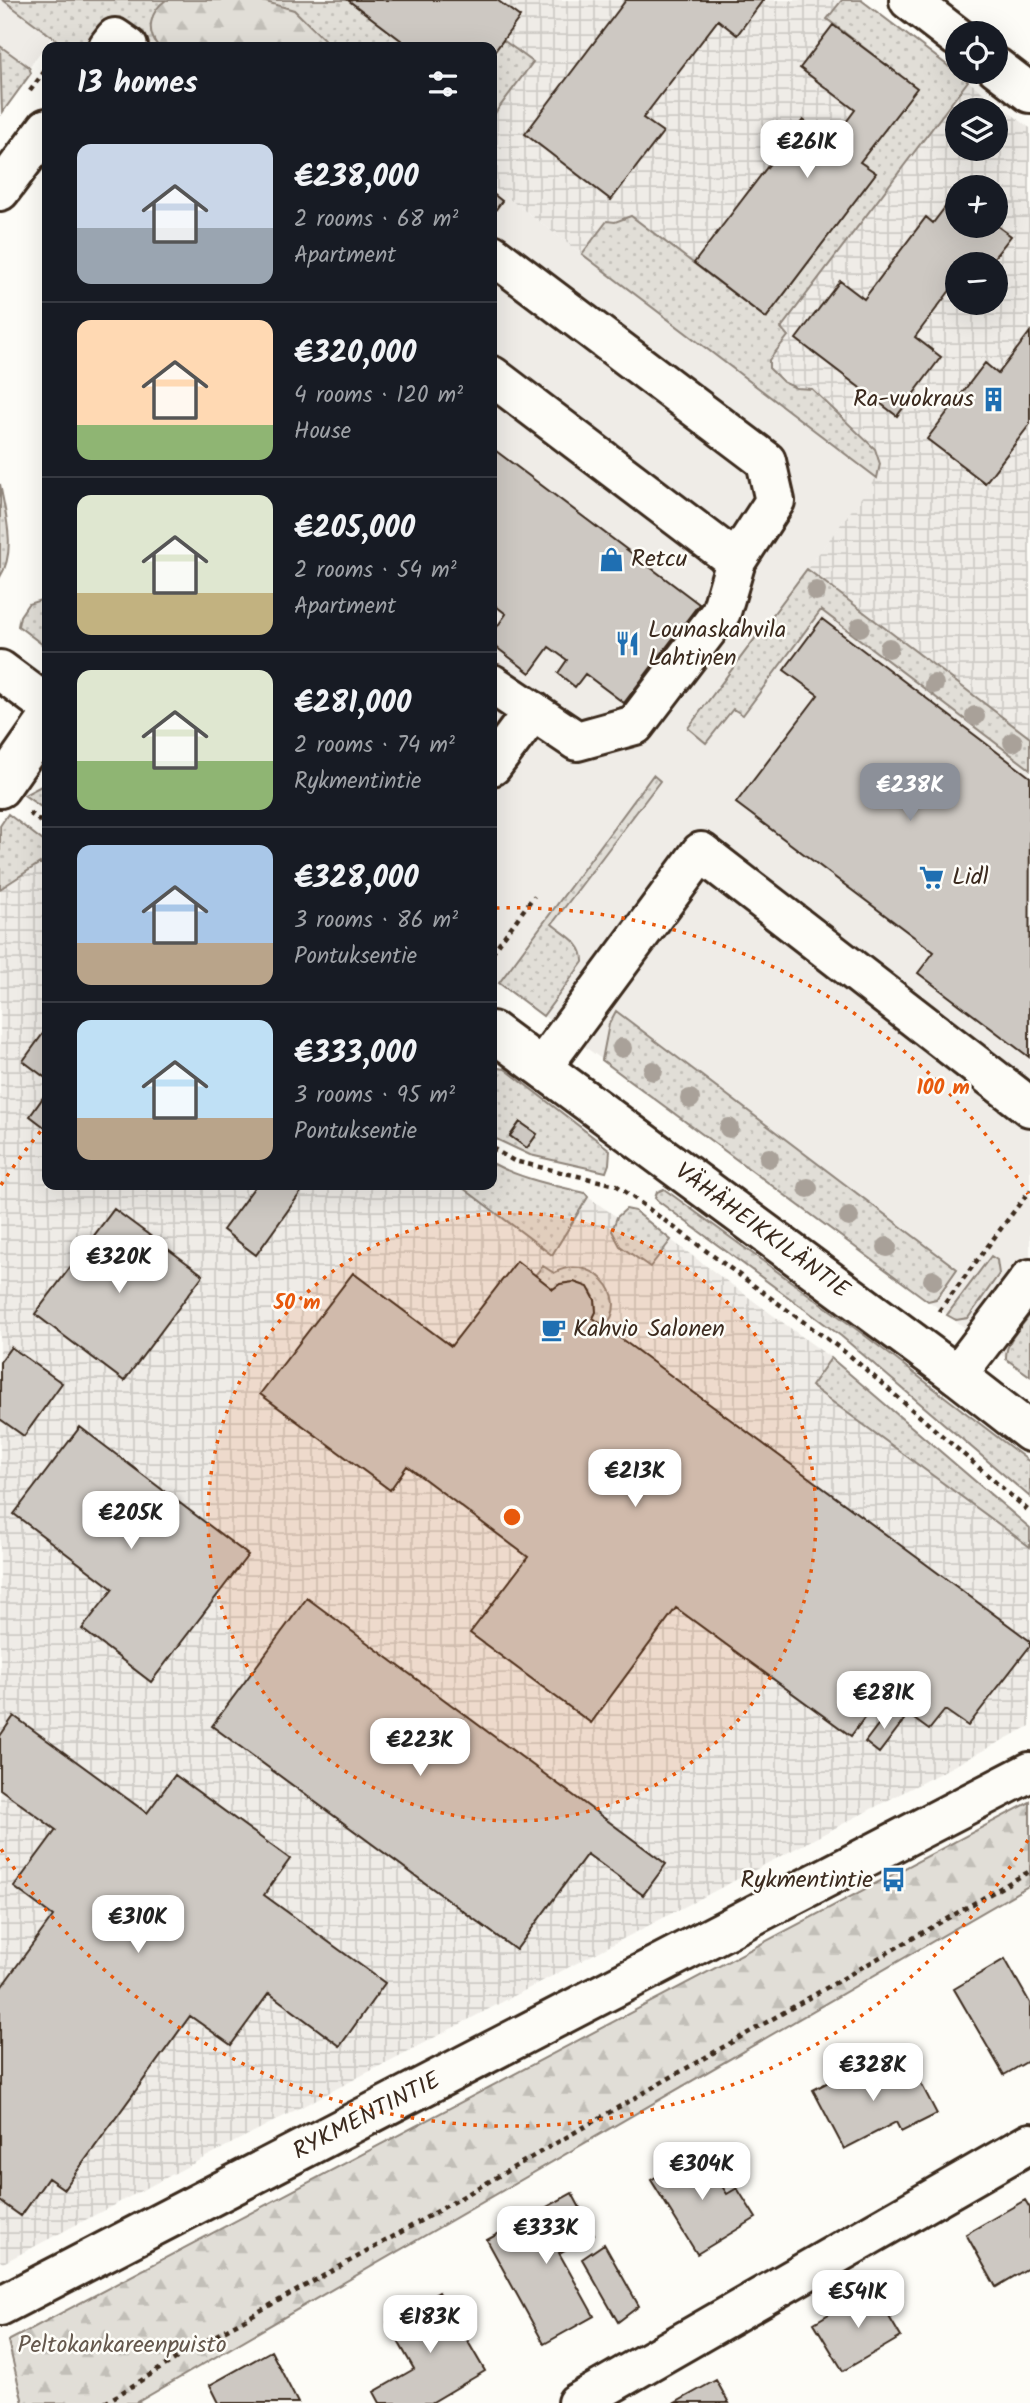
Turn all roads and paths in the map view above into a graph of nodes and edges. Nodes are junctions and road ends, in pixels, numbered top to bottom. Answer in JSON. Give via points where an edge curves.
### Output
{"nodes":[{"id":1,"x":909,"y":0,"type":"edge"},
{"id":2,"x":945,"y":28,"type":"edge"},
{"id":3,"x":1008,"y":76,"type":"edge"},
{"id":4,"x":1030,"y":93,"type":"edge"},
{"id":5,"x":42,"y":135,"type":"edge"},
{"id":6,"x":0,"y":191,"type":"edge"},
{"id":7,"x":497,"y":258,"type":"edge"},
{"id":8,"x":497,"y":380,"type":"edge"},
{"id":9,"x":736,"y":561,"type":"junction"},
{"id":10,"x":1,"y":674,"type":"edge"},
{"id":11,"x":497,"y":687,"type":"edge"},
{"id":12,"x":42,"y":702,"type":"edge"},
{"id":13,"x":533,"y":712,"type":"junction"},
{"id":14,"x":42,"y":728,"type":"edge"},
{"id":15,"x":497,"y":759,"type":"edge"},
{"id":16,"x":0,"y":788,"type":"edge"},
{"id":17,"x":534,"y":897,"type":"dead end"},
{"id":18,"x":497,"y":946,"type":"edge"},
{"id":19,"x":497,"y":1035,"type":"edge"},
{"id":20,"x":541,"y":1067,"type":"junction"},
{"id":21,"x":1030,"y":1107,"type":"edge"},
{"id":22,"x":497,"y":1151,"type":"edge"},
{"id":23,"x":1030,"y":1190,"type":"edge"},
{"id":24,"x":1030,"y":1279,"type":"edge"},
{"id":25,"x":934,"y":1317,"type":"dead end"},
{"id":26,"x":957,"y":1375,"type":"junction"},
{"id":27,"x":1030,"y":1432,"type":"edge"},
{"id":28,"x":1030,"y":1512,"type":"edge"},
{"id":29,"x":1030,"y":1772,"type":"edge"},
{"id":30,"x":1030,"y":1871,"type":"edge"},
{"id":31,"x":1030,"y":2143,"type":"edge"},
{"id":32,"x":0,"y":2306,"type":"edge"},
{"id":33,"x":105,"y":2403,"type":"edge"},
{"id":34,"x":577,"y":2403,"type":"edge"}],
"edges":[{"from":1,"to":2,"type":"street"},
{"from":3,"to":4,"type":"street"},
{"from":5,"to":6,"type":"street"},
{"from":7,"to":9,"type":"street","via":[[766,461],[775,501]]},
{"from":8,"to":9,"type":"street"},
{"from":9,"to":13,"type":"street","via":[[721,612],[635,726],[578,741]]},
{"from":10,"to":12,"type":"street"},
{"from":11,"to":13,"type":"street"},
{"from":13,"to":15,"type":"street"},
{"from":14,"to":16,"type":"street"},
{"from":17,"to":18,"type":"path"},
{"from":19,"to":20,"type":"street","name":"VÄHÄHEIKKILÄNTIE"},
{"from":20,"to":21,"type":"street","via":[[701,852]]},
{"from":20,"to":26,"type":"street","name":"VÄHÄHEIKKILÄNTIE"},
{"from":22,"to":28,"type":"path","via":[[514,1161],[615,1185],[849,1355]]},
{"from":23,"to":25,"type":"path"},
{"from":24,"to":26,"type":"street"},
{"from":26,"to":27,"type":"street","name":"VÄHÄHEIKKILÄNTIE"},
{"from":29,"to":32,"type":"street","name":"RYKMENTINTIE"},
{"from":30,"to":33,"type":"path","via":[[193,2348]]},
{"from":31,"to":34,"type":"street"}]}
